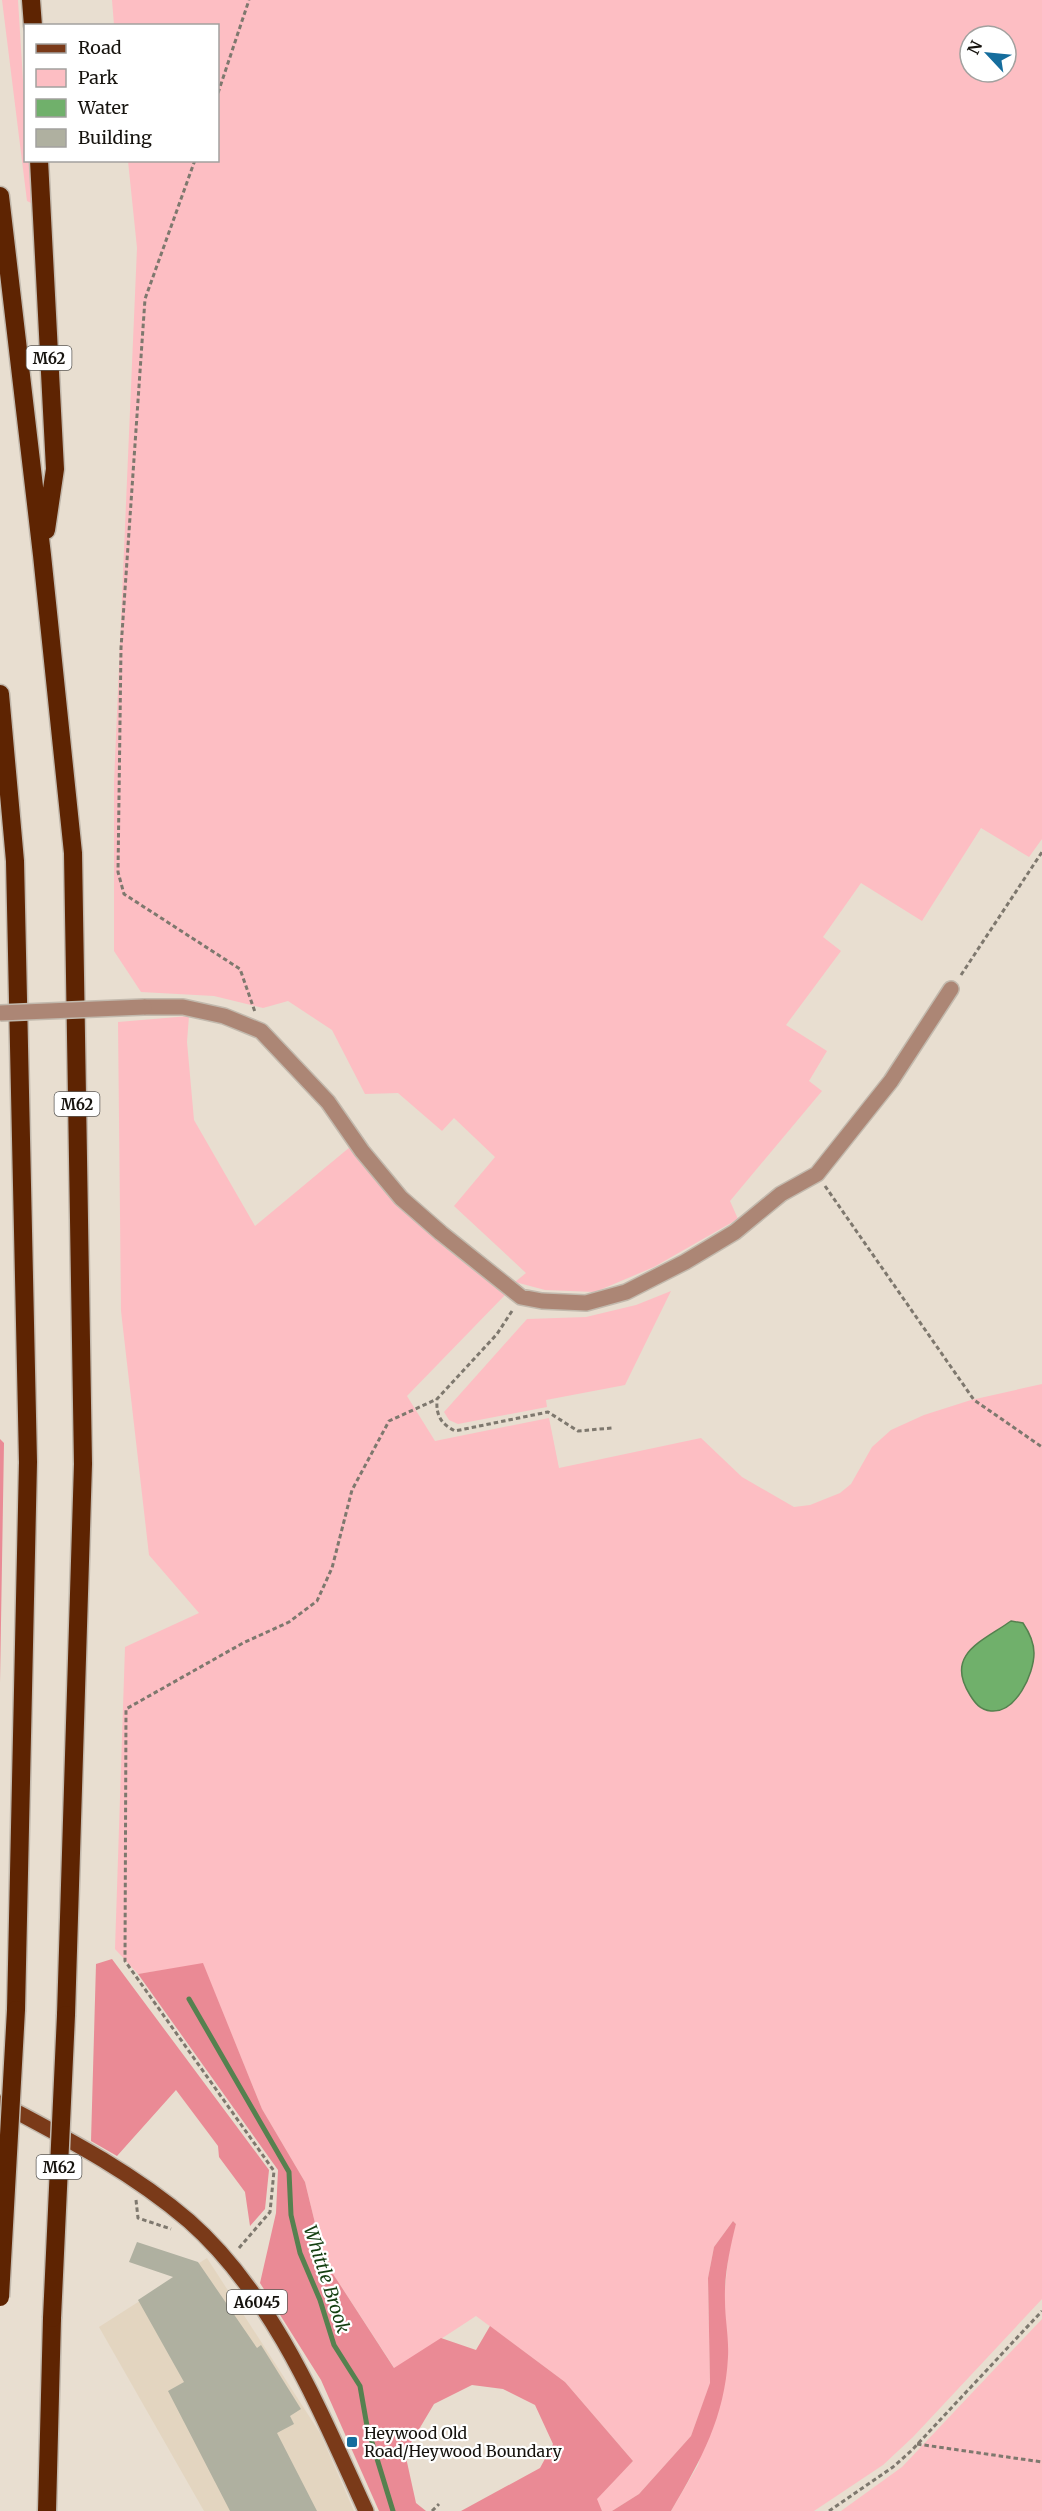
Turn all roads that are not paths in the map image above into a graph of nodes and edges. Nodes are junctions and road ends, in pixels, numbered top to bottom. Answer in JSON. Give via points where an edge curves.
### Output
{"nodes":[{"id":1,"x":32,"y":0,"type":"edge"},
{"id":2,"x":33,"y":24,"type":"edge"},
{"id":3,"x":39,"y":162,"type":"edge"},
{"id":4,"x":0,"y":196,"type":"edge"},
{"id":5,"x":42,"y":555,"type":"junction"},
{"id":6,"x":0,"y":694,"type":"edge"},
{"id":7,"x":951,"y":989,"type":"road end"},
{"id":8,"x":0,"y":1013,"type":"edge"},
{"id":9,"x":0,"y":2103,"type":"edge"},
{"id":10,"x":0,"y":2297,"type":"edge"},
{"id":11,"x":47,"y":2511,"type":"edge"},
{"id":12,"x":366,"y":2511,"type":"edge"}],
"edges":[{"from":1,"to":2,"type":"highway"},
{"from":3,"to":5,"type":"highway","number":"M62","via":[[55,469]]},
{"from":4,"to":5,"type":"highway","number":"M62"},
{"from":5,"to":11,"type":"highway","number":"M62","bridge":true,"via":[[73,853],[83,1464]]},
{"from":6,"to":10,"type":"highway","bridge":true,"via":[[15,861],[28,1462],[16,2010]]},
{"from":7,"to":8,"type":"street","bridge":true,"via":[[891,1081],[817,1174],[781,1194],[735,1232],[685,1262],[626,1292],[586,1303],[521,1297],[449,1240],[401,1198],[328,1102],[261,1031],[224,1016],[183,1007]]},
{"from":9,"to":12,"type":"main road","number":"A6045","via":[[82,2146],[133,2179],[190,2222],[227,2262],[268,2316],[304,2377]]}]}
